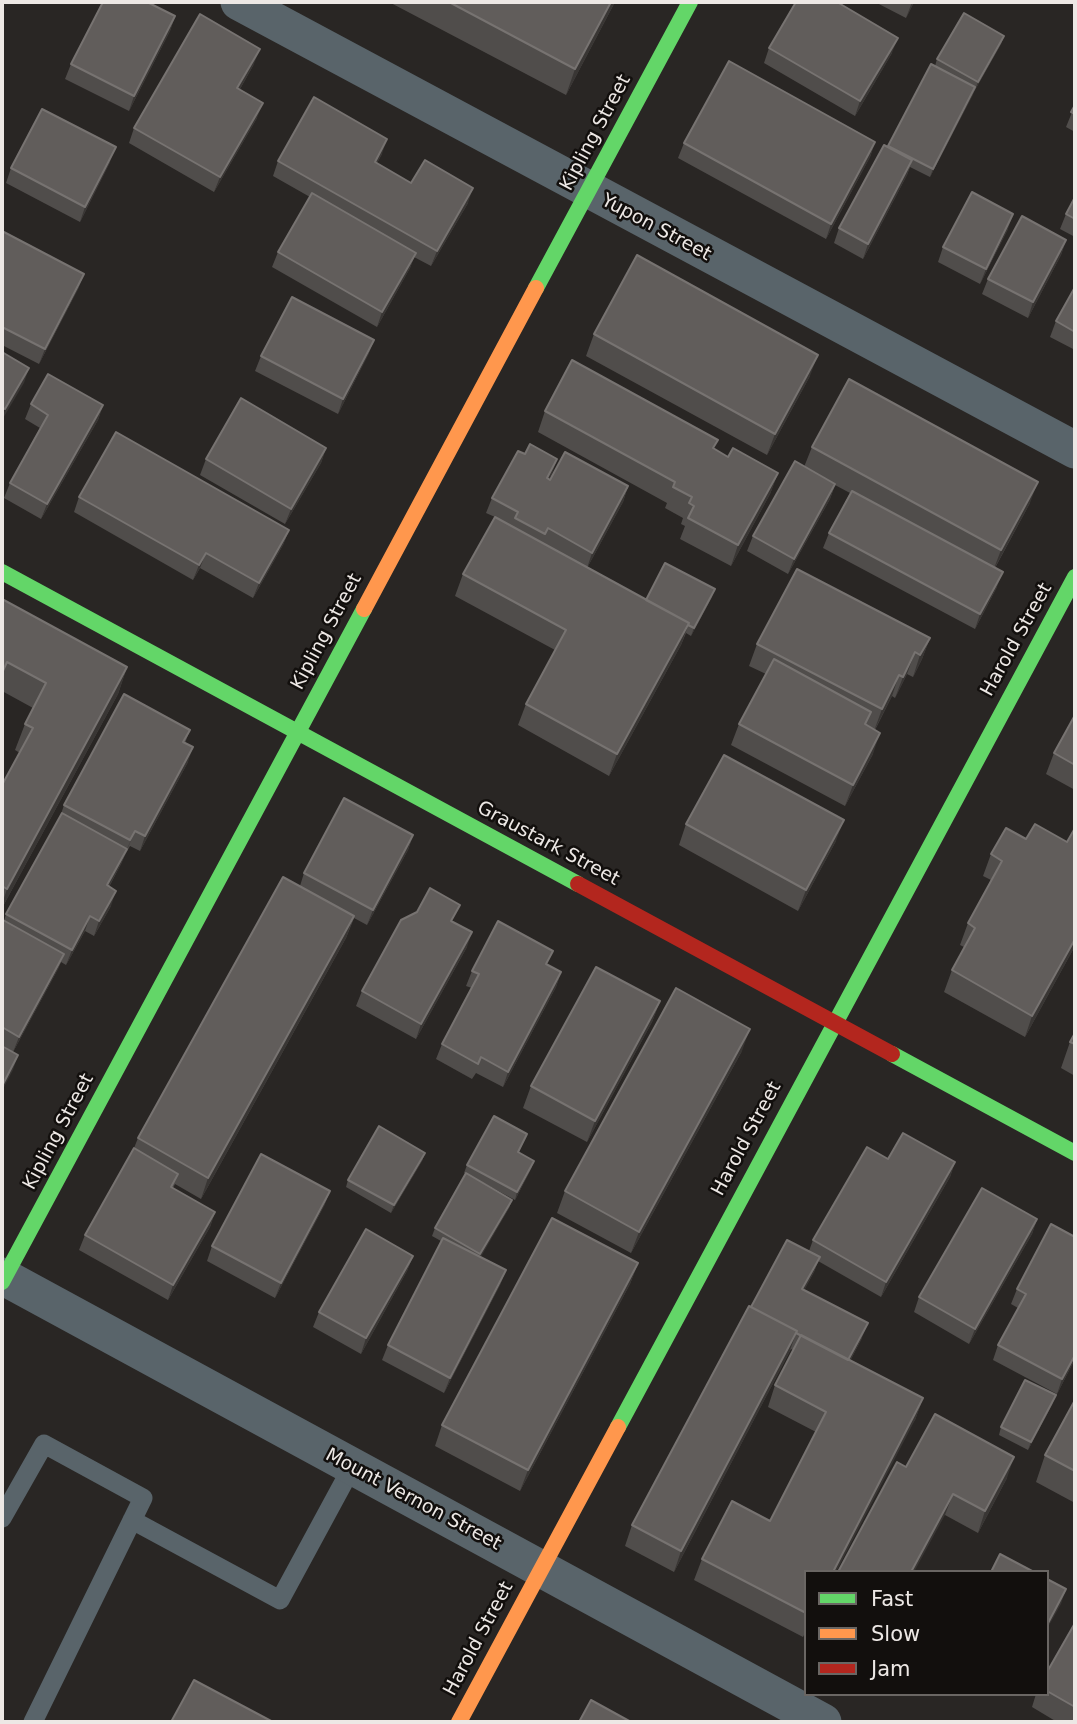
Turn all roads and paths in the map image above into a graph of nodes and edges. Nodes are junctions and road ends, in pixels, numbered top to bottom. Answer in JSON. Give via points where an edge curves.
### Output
{"nodes":[{"id":1,"x":239,"y":2,"type":"edge"},
{"id":2,"x":690,"y":2,"type":"edge"},
{"id":3,"x":588,"y":192,"type":"junction"},
{"id":4,"x":1075,"y":450,"type":"edge"},
{"id":5,"x":2,"y":572,"type":"edge"},
{"id":6,"x":1075,"y":577,"type":"edge"},
{"id":7,"x":298,"y":732,"type":"junction"},
{"id":8,"x":834,"y":1022,"type":"junction"},
{"id":9,"x":1075,"y":1153,"type":"edge"},
{"id":10,"x":3,"y":1279,"type":"edge"},
{"id":11,"x":352,"y":1467,"type":"junction"},
{"id":12,"x":2,"y":1518,"type":"edge"},
{"id":13,"x":132,"y":1520,"type":"junction"},
{"id":14,"x":540,"y":1569,"type":"junction"},
{"id":15,"x":33,"y":1722,"type":"edge"},
{"id":16,"x":458,"y":1722,"type":"edge"},
{"id":17,"x":824,"y":1722,"type":"edge"}],
"edges":[{"from":1,"to":3,"type":"street","name":"Yupon Street"},
{"from":2,"to":3,"type":"street","name":"Kipling Street"},
{"from":3,"to":4,"type":"street","name":"Yupon Street"},
{"from":3,"to":7,"type":"street","name":"Kipling Street"},
{"from":5,"to":7,"type":"street","name":"Graustark Street"},
{"from":6,"to":8,"type":"street","name":"Harold Street"},
{"from":7,"to":8,"type":"street","name":"Graustark Street"},
{"from":7,"to":10,"type":"street","name":"Kipling Street"},
{"from":8,"to":9,"type":"street","name":"Graustark Street"},
{"from":8,"to":14,"type":"street","name":"Harold Street"},
{"from":10,"to":11,"type":"street","name":"Mount Vernon Street"},
{"from":11,"to":13,"type":"lane","via":[[280,1600]]},
{"from":11,"to":14,"type":"street","name":"Mount Vernon Street"},
{"from":12,"to":13,"type":"lane","via":[[44,1444],[143,1498]]},
{"from":13,"to":15,"type":"lane"},
{"from":14,"to":16,"type":"street","name":"Harold Street"},
{"from":14,"to":17,"type":"street","name":"Mount Vernon Street"}]}
